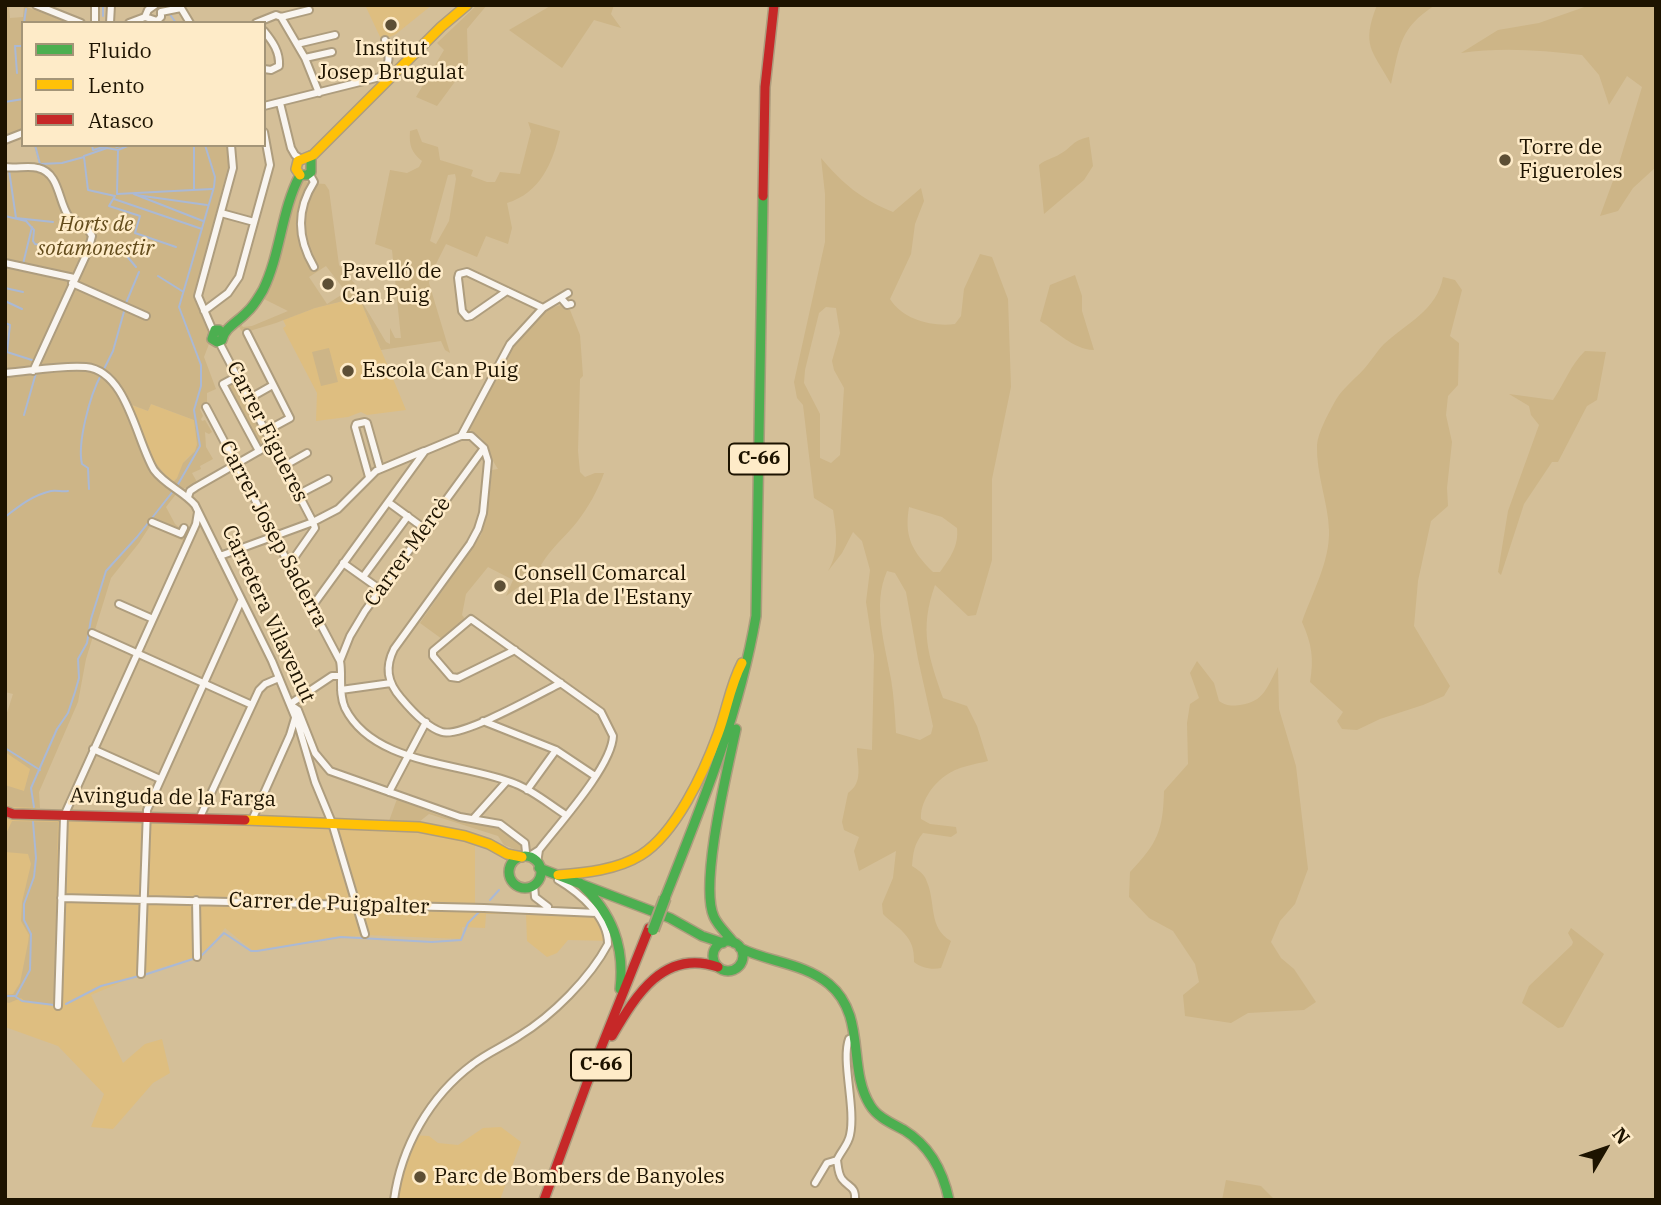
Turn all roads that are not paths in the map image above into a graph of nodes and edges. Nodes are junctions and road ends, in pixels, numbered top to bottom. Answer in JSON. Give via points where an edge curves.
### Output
{"nodes":[{"id":1,"x":36,"y":5,"type":"edge"},
{"id":2,"x":467,"y":5,"type":"edge"},
{"id":3,"x":768,"y":5,"type":"edge"},
{"id":4,"x":774,"y":5,"type":"edge"},
{"id":5,"x":309,"y":10,"type":"dead end"},
{"id":6,"x":149,"y":11,"type":"edge"},
{"id":7,"x":161,"y":12,"type":"junction"},
{"id":8,"x":281,"y":17,"type":"junction"},
{"id":9,"x":76,"y":21,"type":"edge"},
{"id":10,"x":132,"y":21,"type":"edge"},
{"id":11,"x":156,"y":21,"type":"edge"},
{"id":12,"x":189,"y":21,"type":"edge"},
{"id":13,"x":261,"y":21,"type":"edge"},
{"id":14,"x":266,"y":34,"type":"edge"},
{"id":15,"x":335,"y":35,"type":"dead end"},
{"id":16,"x":385,"y":40,"type":"dead end"},
{"id":17,"x":297,"y":44,"type":"junction"},
{"id":18,"x":332,"y":52,"type":"dead end"},
{"id":19,"x":305,"y":58,"type":"junction"},
{"id":20,"x":266,"y":69,"type":"edge"},
{"id":21,"x":319,"y":93,"type":"junction"},
{"id":22,"x":280,"y":103,"type":"junction"},
{"id":23,"x":266,"y":106,"type":"edge"},
{"id":24,"x":266,"y":143,"type":"edge"},
{"id":25,"x":231,"y":147,"type":"edge"},
{"id":26,"x":306,"y":164,"type":"junction"},
{"id":27,"x":5,"y":167,"type":"edge"},
{"id":28,"x":221,"y":213,"type":"junction"},
{"id":29,"x":254,"y":222,"type":"junction"},
{"id":30,"x":5,"y":263,"type":"edge"},
{"id":31,"x":314,"y":267,"type":"dead end"},
{"id":32,"x":73,"y":281,"type":"junction"},
{"id":33,"x":506,"y":291,"type":"junction"},
{"id":34,"x":568,"y":293,"type":"dead end"},
{"id":35,"x":561,"y":298,"type":"junction"},
{"id":36,"x":571,"y":304,"type":"dead end"},
{"id":37,"x":543,"y":308,"type":"junction"},
{"id":38,"x":204,"y":311,"type":"junction"},
{"id":39,"x":146,"y":316,"type":"dead end"},
{"id":40,"x":247,"y":334,"type":"dead end"},
{"id":41,"x":219,"y":336,"type":"junction"},
{"id":42,"x":33,"y":371,"type":"junction"},
{"id":43,"x":5,"y":373,"type":"edge"},
{"id":44,"x":238,"y":376,"type":"junction"},
{"id":45,"x":274,"y":385,"type":"junction"},
{"id":46,"x":250,"y":398,"type":"junction"},
{"id":47,"x":206,"y":407,"type":"dead end"},
{"id":48,"x":266,"y":431,"type":"junction"},
{"id":49,"x":461,"y":436,"type":"junction"},
{"id":50,"x":272,"y":443,"type":"junction"},
{"id":51,"x":484,"y":448,"type":"junction"},
{"id":52,"x":425,"y":450,"type":"junction"},
{"id":53,"x":258,"y":451,"type":"junction"},
{"id":54,"x":307,"y":453,"type":"dead end"},
{"id":55,"x":234,"y":464,"type":"junction"},
{"id":56,"x":284,"y":466,"type":"junction"},
{"id":57,"x":380,"y":469,"type":"junction"},
{"id":58,"x":369,"y":477,"type":"junction"},
{"id":59,"x":328,"y":478,"type":"dead end"},
{"id":60,"x":299,"y":494,"type":"junction"},
{"id":61,"x":188,"y":497,"type":"junction"},
{"id":62,"x":388,"y":502,"type":"junction"},
{"id":63,"x":199,"y":510,"type":"junction"},
{"id":64,"x":324,"y":516,"type":"junction"},
{"id":65,"x":408,"y":516,"type":"junction"},
{"id":66,"x":152,"y":522,"type":"dead end"},
{"id":67,"x":313,"y":522,"type":"junction"},
{"id":68,"x":205,"y":523,"type":"junction"},
{"id":69,"x":196,"y":524,"type":"junction"},
{"id":70,"x":302,"y":526,"type":"junction"},
{"id":71,"x":184,"y":528,"type":"dead end"},
{"id":72,"x":425,"y":529,"type":"junction"},
{"id":73,"x":272,"y":535,"type":"junction"},
{"id":74,"x":310,"y":536,"type":"junction"},
{"id":75,"x":220,"y":556,"type":"junction"},
{"id":76,"x":343,"y":563,"type":"junction"},
{"id":77,"x":289,"y":565,"type":"junction"},
{"id":78,"x":363,"y":577,"type":"junction"},
{"id":79,"x":381,"y":590,"type":"junction"},
{"id":80,"x":242,"y":601,"type":"junction"},
{"id":81,"x":119,"y":604,"type":"dead end"},
{"id":82,"x":311,"y":608,"type":"junction"},
{"id":83,"x":153,"y":619,"type":"junction"},
{"id":84,"x":92,"y":633,"type":"dead end"},
{"id":85,"x":514,"y":650,"type":"junction"},
{"id":86,"x":137,"y":653,"type":"junction"},
{"id":87,"x":340,"y":661,"type":"junction"},
{"id":88,"x":745,"y":665,"type":"junction"},
{"id":89,"x":341,"y":676,"type":"junction"},
{"id":90,"x":279,"y":678,"type":"junction"},
{"id":91,"x":204,"y":683,"type":"junction"},
{"id":92,"x":391,"y":683,"type":"junction"},
{"id":93,"x":561,"y":684,"type":"junction"},
{"id":94,"x":341,"y":690,"type":"junction"},
{"id":95,"x":290,"y":704,"type":"junction"},
{"id":96,"x":251,"y":705,"type":"junction"},
{"id":97,"x":295,"y":718,"type":"junction"},
{"id":98,"x":483,"y":721,"type":"junction"},
{"id":99,"x":426,"y":722,"type":"junction"},
{"id":100,"x":290,"y":735,"type":"junction"},
{"id":101,"x":302,"y":737,"type":"junction"},
{"id":102,"x":93,"y":749,"type":"junction"},
{"id":103,"x":556,"y":750,"type":"junction"},
{"id":104,"x":408,"y":754,"type":"junction"},
{"id":105,"x":595,"y":776,"type":"junction"},
{"id":106,"x":160,"y":779,"type":"junction"},
{"id":107,"x":507,"y":781,"type":"junction"},
{"id":108,"x":527,"y":790,"type":"junction"},
{"id":109,"x":388,"y":792,"type":"junction"},
{"id":110,"x":8,"y":814,"type":"edge"},
{"id":111,"x":566,"y":815,"type":"junction"},
{"id":112,"x":64,"y":816,"type":"junction"},
{"id":113,"x":147,"y":816,"type":"junction"},
{"id":114,"x":200,"y":817,"type":"junction"},
{"id":115,"x":473,"y":819,"type":"junction"},
{"id":116,"x":252,"y":820,"type":"junction"},
{"id":117,"x":332,"y":823,"type":"junction"},
{"id":118,"x":504,"y":853,"type":"junction"},
{"id":119,"x":530,"y":861,"type":"junction"},
{"id":120,"x":509,"y":869,"type":"junction"},
{"id":121,"x":561,"y":878,"type":"junction"},
{"id":122,"x":580,"y":883,"type":"junction"},
{"id":123,"x":535,"y":884,"type":"junction"},
{"id":124,"x":580,"y":897,"type":"junction"},
{"id":125,"x":61,"y":898,"type":"junction"},
{"id":126,"x":144,"y":899,"type":"junction"},
{"id":127,"x":196,"y":900,"type":"junction"},
{"id":128,"x":355,"y":905,"type":"junction"},
{"id":129,"x":557,"y":910,"type":"junction"},
{"id":130,"x":574,"y":911,"type":"junction"},
{"id":131,"x":597,"y":913,"type":"junction"},
{"id":132,"x":651,"y":929,"type":"junction"},
{"id":133,"x":365,"y":934,"type":"dead end"},
{"id":134,"x":702,"y":936,"type":"junction"},
{"id":135,"x":732,"y":945,"type":"junction"},
{"id":136,"x":713,"y":955,"type":"junction"},
{"id":137,"x":758,"y":955,"type":"junction"},
{"id":138,"x":197,"y":957,"type":"dead end"},
{"id":139,"x":740,"y":965,"type":"junction"},
{"id":140,"x":718,"y":967,"type":"junction"},
{"id":141,"x":141,"y":974,"type":"dead end"},
{"id":142,"x":58,"y":1006,"type":"dead end"},
{"id":143,"x":615,"y":1013,"type":"junction"},
{"id":144,"x":612,"y":1036,"type":"junction"},
{"id":145,"x":854,"y":1037,"type":"junction"},
{"id":146,"x":838,"y":1157,"type":"junction"},
{"id":147,"x":815,"y":1183,"type":"dead end"},
{"id":148,"x":394,"y":1200,"type":"edge"},
{"id":149,"x":547,"y":1200,"type":"edge"},
{"id":150,"x":855,"y":1200,"type":"edge"},
{"id":151,"x":949,"y":1200,"type":"edge"}],
"edges":[{"from":1,"to":9,"type":"street"},
{"from":2,"to":26,"type":"main road"},
{"from":3,"to":88,"type":"main road","number":"C-66","via":[[759,83],[751,586]]},
{"from":4,"to":88,"type":"main road","number":"C-66","via":[[765,87],[757,595]]},
{"from":5,"to":8,"type":"street"},
{"from":6,"to":7,"type":"street"},
{"from":6,"to":10,"type":"street"},
{"from":7,"to":11,"type":"street"},
{"from":7,"to":12,"type":"street","via":[[181,8]]},
{"from":8,"to":13,"type":"street"},
{"from":8,"to":17,"type":"street"},
{"from":14,"to":20,"type":"street","via":[[275,46],[279,66]]},
{"from":15,"to":17,"type":"street"},
{"from":16,"to":21,"type":"street","via":[[388,66],[380,77]]},
{"from":17,"to":19,"type":"street"},
{"from":18,"to":19,"type":"street"},
{"from":19,"to":21,"type":"street"},
{"from":21,"to":22,"type":"street"},
{"from":22,"to":23,"type":"street"},
{"from":22,"to":26,"type":"street","via":[[291,148]]},
{"from":24,"to":29,"type":"street","via":[[270,165]]},
{"from":25,"to":28,"type":"street","via":[[233,169]]},
{"from":26,"to":31,"type":"street","via":[[314,182],[302,207],[300,226]]},
{"from":26,"to":41,"type":"main road","via":[[292,192],[263,289],[253,306]]},
{"from":27,"to":32,"type":"street","via":[[46,171],[69,217],[91,231],[92,241]]},
{"from":28,"to":29,"type":"street"},
{"from":28,"to":38,"type":"street","via":[[198,296]]},
{"from":29,"to":38,"type":"street","via":[[239,277],[229,293]]},
{"from":30,"to":32,"type":"street"},
{"from":32,"to":39,"type":"street"},
{"from":32,"to":42,"type":"street"},
{"from":33,"to":33,"type":"street","via":[[467,272],[459,274],[462,311],[467,317]]},
{"from":33,"to":37,"type":"street"},
{"from":34,"to":35,"type":"street"},
{"from":35,"to":36,"type":"street"},
{"from":35,"to":37,"type":"street"},
{"from":37,"to":49,"type":"street","via":[[510,344]]},
{"from":38,"to":41,"type":"street","name":"Carrer Figueres"},
{"from":40,"to":45,"type":"street"},
{"from":41,"to":44,"type":"street","name":"Carrer Figueres"},
{"from":42,"to":43,"type":"street","name":"Carretera Vilavenut"},
{"from":42,"to":61,"type":"street","name":"Carretera Vilavenut","via":[[85,367],[108,376],[119,390],[152,466]]},
{"from":44,"to":46,"type":"street","name":"Carrer Figueres"},
{"from":44,"to":53,"type":"street","via":[[223,384]]},
{"from":45,"to":46,"type":"street"},
{"from":45,"to":48,"type":"street","via":[[290,418]]},
{"from":46,"to":48,"type":"street","name":"Carrer Figueres"},
{"from":47,"to":55,"type":"street","name":"Carrer Josep Saderra"},
{"from":48,"to":50,"type":"street","name":"Carrer Figueres"},
{"from":49,"to":51,"type":"street","via":[[471,436]]},
{"from":49,"to":52,"type":"street"},
{"from":50,"to":53,"type":"street"},
{"from":50,"to":56,"type":"street","name":"Carrer Figueres"},
{"from":51,"to":72,"type":"street","name":"Carrer Mercè"},
{"from":51,"to":92,"type":"street","via":[[488,461],[478,529],[394,649],[387,669]]},
{"from":52,"to":57,"type":"street"},
{"from":52,"to":62,"type":"street"},
{"from":53,"to":55,"type":"street"},
{"from":54,"to":56,"type":"street"},
{"from":55,"to":61,"type":"street","via":[[196,486]]},
{"from":55,"to":73,"type":"street","name":"Carrer Josep Saderra"},
{"from":56,"to":60,"type":"street","name":"Carrer Figueres"},
{"from":57,"to":58,"type":"street"},
{"from":57,"to":58,"type":"street","via":[[367,424],[356,424]]},
{"from":58,"to":64,"type":"street","via":[[338,509]]},
{"from":59,"to":60,"type":"street"},
{"from":60,"to":67,"type":"street","name":"Carrer Figueres"},
{"from":61,"to":63,"type":"street","name":"Carretera Vilavenut"},
{"from":62,"to":65,"type":"street"},
{"from":62,"to":76,"type":"street"},
{"from":63,"to":68,"type":"street","name":"Carretera Vilavenut"},
{"from":63,"to":69,"type":"street"},
{"from":64,"to":67,"type":"street"},
{"from":64,"to":74,"type":"street"},
{"from":65,"to":72,"type":"street"},
{"from":65,"to":78,"type":"street"},
{"from":66,"to":71,"type":"street","via":[[181,534]]},
{"from":67,"to":70,"type":"street"},
{"from":67,"to":74,"type":"street"},
{"from":68,"to":69,"type":"street"},
{"from":68,"to":75,"type":"street","name":"Carretera Vilavenut"},
{"from":69,"to":83,"type":"street"},
{"from":70,"to":73,"type":"street"},
{"from":70,"to":74,"type":"street"},
{"from":72,"to":79,"type":"street","name":"Carrer Mercè"},
{"from":73,"to":75,"type":"street"},
{"from":73,"to":77,"type":"street","name":"Carrer Josep Saderra"},
{"from":74,"to":77,"type":"street"},
{"from":75,"to":80,"type":"street","name":"Carretera Vilavenut"},
{"from":76,"to":78,"type":"street"},
{"from":76,"to":82,"type":"street"},
{"from":77,"to":82,"type":"street","name":"Carrer Josep Saderra"},
{"from":78,"to":79,"type":"street"},
{"from":79,"to":87,"type":"street","name":"Carrer Mercè","via":[[356,625]]},
{"from":80,"to":90,"type":"street","name":"Carretera Vilavenut"},
{"from":80,"to":91,"type":"street"},
{"from":81,"to":83,"type":"street"},
{"from":82,"to":87,"type":"street","name":"Carrer Josep Saderra"},
{"from":83,"to":86,"type":"street"},
{"from":84,"to":86,"type":"street"},
{"from":85,"to":85,"type":"street","via":[[457,678],[433,656],[433,651],[471,619]]},
{"from":85,"to":93,"type":"street"},
{"from":86,"to":91,"type":"street"},
{"from":86,"to":102,"type":"street"},
{"from":87,"to":89,"type":"street"},
{"from":88,"to":121,"type":"main road","via":[[737,673],[708,758],[658,841],[642,855],[622,863]]},
{"from":88,"to":132,"type":"main road","number":"C-66","bridge":true},
{"from":88,"to":135,"type":"main road","via":[[748,675],[727,765],[709,881],[714,917]]},
{"from":89,"to":94,"type":"street"},
{"from":89,"to":95,"type":"street","via":[[332,676]]},
{"from":90,"to":95,"type":"street","name":"Carretera Vilavenut"},
{"from":90,"to":96,"type":"street","via":[[261,687]]},
{"from":91,"to":96,"type":"street"},
{"from":91,"to":106,"type":"street"},
{"from":92,"to":94,"type":"street"},
{"from":92,"to":99,"type":"street"},
{"from":93,"to":98,"type":"street"},
{"from":93,"to":105,"type":"street","via":[[601,712],[611,727],[612,748]]},
{"from":94,"to":104,"type":"street","via":[[344,706],[364,732],[382,745]]},
{"from":95,"to":97,"type":"street","name":"Carretera Vilavenut"},
{"from":95,"to":109,"type":"street","via":[[298,710],[315,753],[330,771]]},
{"from":96,"to":114,"type":"street"},
{"from":97,"to":100,"type":"street"},
{"from":97,"to":101,"type":"street","name":"Carretera Vilavenut"},
{"from":98,"to":99,"type":"street","via":[[452,733]]},
{"from":98,"to":103,"type":"street"},
{"from":99,"to":104,"type":"street"},
{"from":100,"to":101,"type":"street"},
{"from":100,"to":116,"type":"street"},
{"from":101,"to":117,"type":"street","name":"Carretera Vilavenut"},
{"from":102,"to":106,"type":"street"},
{"from":102,"to":112,"type":"street"},
{"from":103,"to":105,"type":"street"},
{"from":103,"to":108,"type":"street"},
{"from":104,"to":107,"type":"street"},
{"from":104,"to":109,"type":"street"},
{"from":105,"to":111,"type":"street"},
{"from":106,"to":113,"type":"street"},
{"from":107,"to":108,"type":"street"},
{"from":107,"to":115,"type":"street"},
{"from":108,"to":111,"type":"street"},
{"from":109,"to":115,"type":"street"},
{"from":110,"to":112,"type":"main road","name":"Avinguda de la Farga"},
{"from":111,"to":119,"type":"street"},
{"from":112,"to":113,"type":"main road","name":"Avinguda de la Farga"},
{"from":112,"to":125,"type":"street"},
{"from":113,"to":114,"type":"main road","name":"Avinguda de la Farga"},
{"from":113,"to":126,"type":"street"},
{"from":114,"to":116,"type":"main road","name":"Avinguda de la Farga"},
{"from":115,"to":119,"type":"street","via":[[508,828],[525,843]]},
{"from":116,"to":117,"type":"main road","name":"Avinguda de la Farga"},
{"from":117,"to":118,"type":"main road","via":[[445,831]]},
{"from":117,"to":128,"type":"street","name":"Carretera Vilavenut"},
{"from":118,"to":119,"type":"main road"},
{"from":118,"to":120,"type":"main road"},
{"from":119,"to":120,"type":"main road","via":[[515,860]]},
{"from":119,"to":121,"type":"main road"},
{"from":119,"to":123,"type":"main road","via":[[540,877]]},
{"from":120,"to":123,"type":"main road","via":[[517,886]]},
{"from":121,"to":122,"type":"main road"},
{"from":121,"to":123,"type":"main road"},
{"from":121,"to":124,"type":"street"},
{"from":122,"to":134,"type":"main road","via":[[670,918]]},
{"from":122,"to":143,"type":"main road","via":[[604,907],[617,933],[623,968]]},
{"from":123,"to":129,"type":"street","via":[[537,900]]},
{"from":124,"to":130,"type":"street"},
{"from":124,"to":131,"type":"street"},
{"from":125,"to":126,"type":"street","name":"Carrer de Puigpalter"},
{"from":125,"to":142,"type":"street"},
{"from":126,"to":127,"type":"street","name":"Carrer de Puigpalter"},
{"from":126,"to":141,"type":"street"},
{"from":127,"to":128,"type":"street","name":"Carrer de Puigpalter"},
{"from":127,"to":138,"type":"street"},
{"from":128,"to":129,"type":"street","name":"Carrer de Puigpalter"},
{"from":128,"to":133,"type":"street","name":"Carretera Vilavenut"},
{"from":129,"to":130,"type":"street","name":"Carrer de Puigpalter"},
{"from":130,"to":131,"type":"street","name":"Carrer de Puigpalter"},
{"from":131,"to":148,"type":"street","via":[[608,933],[604,952],[538,1024],[487,1053],[452,1081],[409,1143]]},
{"from":132,"to":143,"type":"main road","number":"C-66"},
{"from":132,"to":144,"type":"main road","number":"C-66"},
{"from":134,"to":135,"type":"main road"},
{"from":134,"to":136,"type":"main road"},
{"from":135,"to":136,"type":"main road","via":[[718,946]]},
{"from":135,"to":137,"type":"main road"},
{"from":135,"to":139,"type":"main road","via":[[742,958]]},
{"from":136,"to":140,"type":"main road"},
{"from":137,"to":139,"type":"main road"},
{"from":137,"to":145,"type":"main road","via":[[829,984],[844,1003]]},
{"from":139,"to":140,"type":"main road","via":[[728,971]]},
{"from":140,"to":144,"type":"main road","via":[[698,961],[657,977],[634,999]]},
{"from":143,"to":149,"type":"main road","number":"C-66"},
{"from":144,"to":149,"type":"main road","number":"C-66"},
{"from":145,"to":146,"type":"street","via":[[846,1048],[850,1136]]},
{"from":145,"to":151,"type":"main road","via":[[867,1100],[878,1115],[923,1144],[938,1167]]},
{"from":146,"to":147,"type":"street","via":[[827,1163]]},
{"from":146,"to":150,"type":"street","via":[[839,1174],[853,1186]]}]}
